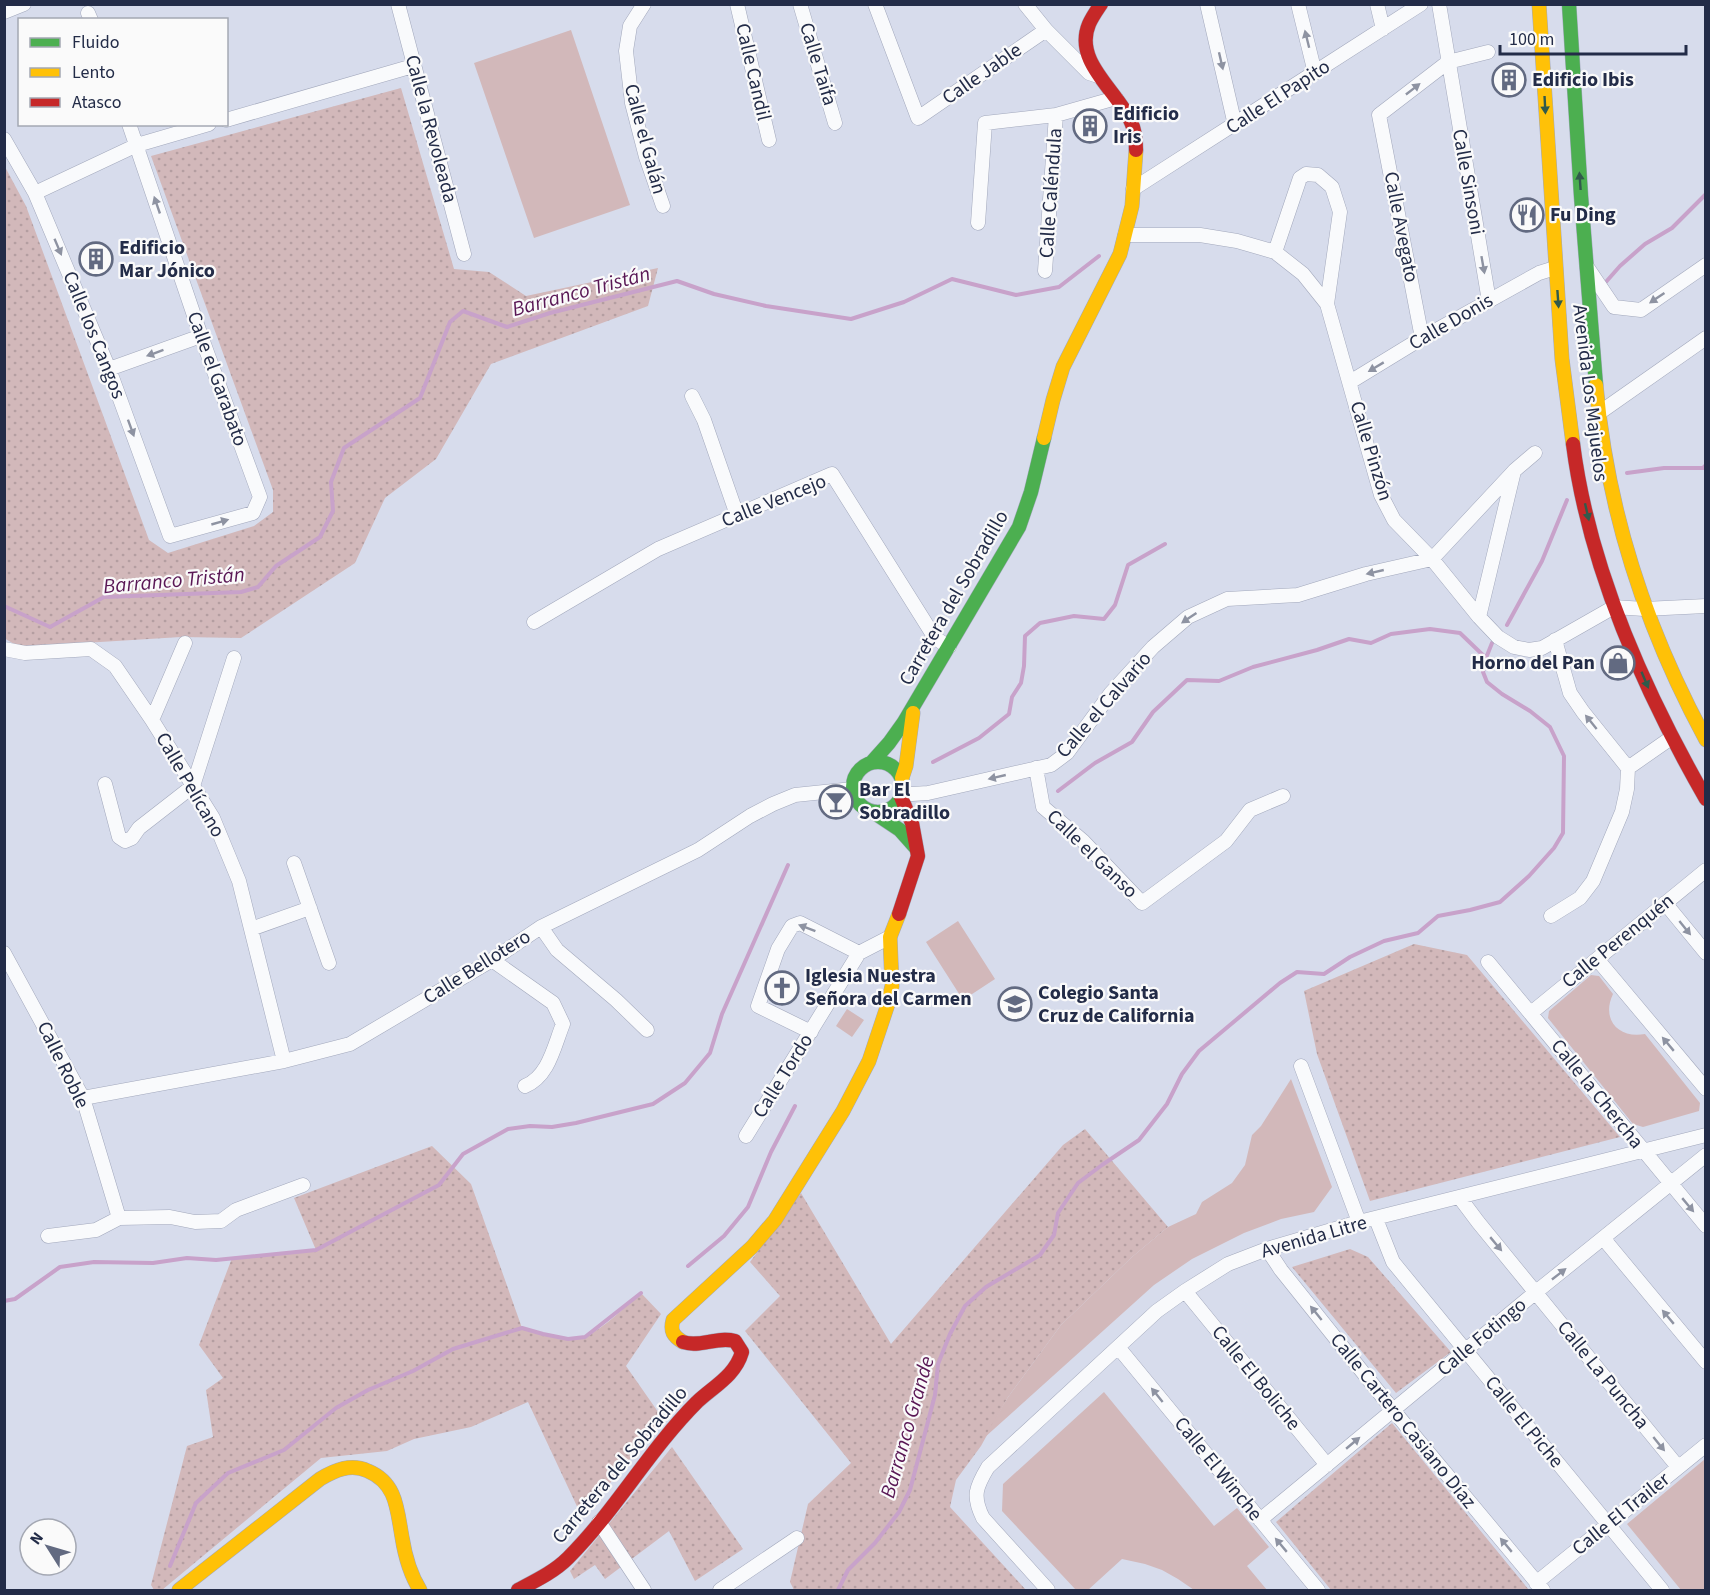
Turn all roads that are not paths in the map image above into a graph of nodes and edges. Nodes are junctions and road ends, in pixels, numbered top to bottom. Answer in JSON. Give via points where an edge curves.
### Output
{"nodes":[{"id":1,"x":24,"y":4,"type":"edge"},
{"id":2,"x":398,"y":4,"type":"edge"},
{"id":3,"x":645,"y":4,"type":"edge"},
{"id":4,"x":737,"y":4,"type":"edge"},
{"id":5,"x":800,"y":4,"type":"edge"},
{"id":6,"x":875,"y":4,"type":"edge"},
{"id":7,"x":1025,"y":4,"type":"edge"},
{"id":8,"x":1101,"y":4,"type":"edge"},
{"id":9,"x":1208,"y":4,"type":"edge"},
{"id":10,"x":1298,"y":4,"type":"edge"},
{"id":11,"x":1377,"y":4,"type":"edge"},
{"id":12,"x":1421,"y":4,"type":"edge"},
{"id":13,"x":1439,"y":4,"type":"edge"},
{"id":14,"x":1539,"y":4,"type":"edge"},
{"id":15,"x":1569,"y":4,"type":"edge"},
{"id":16,"x":4,"y":12,"type":"edge"},
{"id":17,"x":1383,"y":29,"type":"junction"},
{"id":18,"x":1046,"y":30,"type":"junction"},
{"id":19,"x":1488,"y":52,"type":"dead end"},
{"id":20,"x":1448,"y":62,"type":"junction"},
{"id":21,"x":413,"y":66,"type":"junction"},
{"id":22,"x":1315,"y":73,"type":"junction"},
{"id":23,"x":1099,"y":76,"type":"junction"},
{"id":24,"x":1116,"y":98,"type":"junction"},
{"id":25,"x":1056,"y":114,"type":"junction"},
{"id":26,"x":228,"y":119,"type":"edge"},
{"id":27,"x":835,"y":123,"type":"dead end"},
{"id":28,"x":1235,"y":125,"type":"junction"},
{"id":29,"x":130,"y":126,"type":"edge"},
{"id":30,"x":202,"y":126,"type":"edge"},
{"id":31,"x":4,"y":139,"type":"edge"},
{"id":32,"x":769,"y":140,"type":"dead end"},
{"id":33,"x":137,"y":146,"type":"junction"},
{"id":34,"x":1133,"y":189,"type":"junction"},
{"id":35,"x":35,"y":193,"type":"junction"},
{"id":36,"x":663,"y":206,"type":"dead end"},
{"id":37,"x":978,"y":223,"type":"dead end"},
{"id":38,"x":1125,"y":236,"type":"junction"},
{"id":39,"x":1275,"y":252,"type":"junction"},
{"id":40,"x":464,"y":254,"type":"dead end"},
{"id":41,"x":1571,"y":266,"type":"junction"},
{"id":42,"x":1706,"y":266,"type":"edge"},
{"id":43,"x":1045,"y":271,"type":"dead end"},
{"id":44,"x":1489,"y":301,"type":"junction"},
{"id":45,"x":1327,"y":304,"type":"junction"},
{"id":46,"x":201,"y":336,"type":"junction"},
{"id":47,"x":1422,"y":338,"type":"junction"},
{"id":48,"x":1706,"y":338,"type":"edge"},
{"id":49,"x":109,"y":369,"type":"junction"},
{"id":50,"x":1350,"y":382,"type":"junction"},
{"id":51,"x":692,"y":396,"type":"dead end"},
{"id":52,"x":1599,"y":413,"type":"junction"},
{"id":53,"x":1535,"y":453,"type":"dead end"},
{"id":54,"x":1515,"y":470,"type":"junction"},
{"id":55,"x":737,"y":515,"type":"junction"},
{"id":56,"x":170,"y":536,"type":"joint"},
{"id":57,"x":1432,"y":559,"type":"junction"},
{"id":58,"x":1705,"y":606,"type":"edge"},
{"id":59,"x":1614,"y":608,"type":"junction"},
{"id":60,"x":1644,"y":609,"type":"junction"},
{"id":61,"x":1479,"y":617,"type":"junction"},
{"id":62,"x":534,"y":622,"type":"dead end"},
{"id":63,"x":1555,"y":640,"type":"junction"},
{"id":64,"x":184,"y":643,"type":"dead end"},
{"id":65,"x":949,"y":647,"type":"junction"},
{"id":66,"x":4,"y":649,"type":"edge"},
{"id":67,"x":234,"y":658,"type":"dead end"},
{"id":68,"x":914,"y":708,"type":"junction"},
{"id":69,"x":1700,"y":715,"type":"edge"},
{"id":70,"x":152,"y":720,"type":"junction"},
{"id":71,"x":1671,"y":738,"type":"junction"},
{"id":72,"x":1706,"y":740,"type":"edge"},
{"id":73,"x":873,"y":762,"type":"junction"},
{"id":74,"x":1036,"y":768,"type":"junction"},
{"id":75,"x":1628,"y":768,"type":"junction"},
{"id":76,"x":105,"y":784,"type":"dead end"},
{"id":77,"x":193,"y":786,"type":"junction"},
{"id":78,"x":853,"y":789,"type":"junction"},
{"id":79,"x":902,"y":789,"type":"junction"},
{"id":80,"x":1283,"y":796,"type":"dead end"},
{"id":81,"x":1706,"y":799,"type":"edge"},
{"id":82,"x":873,"y":812,"type":"junction"},
{"id":83,"x":916,"y":848,"type":"junction"},
{"id":84,"x":294,"y":863,"type":"dead end"},
{"id":85,"x":1706,"y":870,"type":"edge"},
{"id":86,"x":1665,"y":903,"type":"junction"},
{"id":87,"x":310,"y":908,"type":"junction"},
{"id":88,"x":1551,"y":916,"type":"dead end"},
{"id":89,"x":541,"y":927,"type":"junction"},
{"id":90,"x":250,"y":929,"type":"junction"},
{"id":91,"x":890,"y":937,"type":"junction"},
{"id":92,"x":4,"y":953,"type":"edge"},
{"id":93,"x":859,"y":953,"type":"junction"},
{"id":94,"x":1706,"y":953,"type":"edge"},
{"id":95,"x":1597,"y":959,"type":"junction"},
{"id":96,"x":492,"y":960,"type":"junction"},
{"id":97,"x":1488,"y":962,"type":"dead end"},
{"id":98,"x":329,"y":963,"type":"dead end"},
{"id":99,"x":1531,"y":1013,"type":"junction"},
{"id":100,"x":647,"y":1030,"type":"dead end"},
{"id":101,"x":810,"y":1032,"type":"junction"},
{"id":102,"x":284,"y":1061,"type":"junction"},
{"id":103,"x":1300,"y":1066,"type":"dead end"},
{"id":104,"x":525,"y":1086,"type":"dead end"},
{"id":105,"x":1706,"y":1089,"type":"edge"},
{"id":106,"x":83,"y":1098,"type":"junction"},
{"id":107,"x":746,"y":1136,"type":"dead end"},
{"id":108,"x":1706,"y":1136,"type":"edge"},
{"id":109,"x":1644,"y":1151,"type":"junction"},
{"id":110,"x":1706,"y":1155,"type":"edge"},
{"id":111,"x":1670,"y":1184,"type":"junction"},
{"id":112,"x":303,"y":1185,"type":"dead end"},
{"id":113,"x":1460,"y":1198,"type":"junction"},
{"id":114,"x":119,"y":1218,"type":"junction"},
{"id":115,"x":1376,"y":1218,"type":"junction"},
{"id":116,"x":1359,"y":1222,"type":"junction"},
{"id":117,"x":1706,"y":1226,"type":"edge"},
{"id":118,"x":48,"y":1236,"type":"dead end"},
{"id":119,"x":1603,"y":1238,"type":"junction"},
{"id":120,"x":1267,"y":1249,"type":"junction"},
{"id":121,"x":1185,"y":1291,"type":"junction"},
{"id":122,"x":1536,"y":1292,"type":"junction"},
{"id":123,"x":1118,"y":1347,"type":"junction"},
{"id":124,"x":1465,"y":1351,"type":"junction"},
{"id":125,"x":1706,"y":1362,"type":"edge"},
{"id":126,"x":1393,"y":1410,"type":"junction"},
{"id":127,"x":1706,"y":1445,"type":"edge"},
{"id":128,"x":1327,"y":1465,"type":"junction"},
{"id":129,"x":1678,"y":1467,"type":"junction"},
{"id":130,"x":1260,"y":1520,"type":"junction"},
{"id":131,"x":599,"y":1522,"type":"junction"},
{"id":132,"x":1607,"y":1524,"type":"junction"},
{"id":133,"x":796,"y":1538,"type":"dead end"},
{"id":134,"x":534,"y":1587,"type":"edge"},
{"id":135,"x":1540,"y":1587,"type":"edge"},
{"id":136,"x":179,"y":1590,"type":"edge"},
{"id":137,"x":420,"y":1590,"type":"edge"},
{"id":138,"x":518,"y":1590,"type":"edge"},
{"id":139,"x":644,"y":1590,"type":"edge"},
{"id":140,"x":720,"y":1590,"type":"edge"},
{"id":141,"x":1048,"y":1590,"type":"edge"},
{"id":142,"x":1318,"y":1590,"type":"edge"},
{"id":143,"x":1662,"y":1590,"type":"edge"}],
"edges":[{"from":1,"to":16,"type":"street"},
{"from":2,"to":21,"type":"street","name":"Calle la Revoleada"},
{"from":3,"to":36,"type":"street","name":"Calle el Galán","via":[[630,27],[626,51],[632,104]]},
{"from":4,"to":32,"type":"street","name":"Calle Candil"},
{"from":5,"to":27,"type":"street","name":"Calle Taifa"},
{"from":6,"to":18,"type":"street","name":"Calle Jable","via":[[918,118]]},
{"from":7,"to":18,"type":"street"},
{"from":8,"to":23,"type":"main road","name":"Carretera del Sobradillo","via":[[1092,15],[1085,38]]},
{"from":9,"to":28,"type":"street","one_way":true},
{"from":22,"to":10,"type":"street","one_way":true},
{"from":11,"to":17,"type":"street"},
{"from":12,"to":17,"type":"street","name":"Calle El Papito"},
{"from":13,"to":20,"type":"street","name":"Calle Sinsoni"},
{"from":14,"to":41,"type":"main road","name":"Avenida Los Majuelos","one_way":true},
{"from":41,"to":15,"type":"main road","name":"Avenida Los Majuelos","one_way":true},
{"from":17,"to":22,"type":"street","name":"Calle El Papito"},
{"from":18,"to":23,"type":"street","via":[[1089,73]]},
{"from":19,"to":20,"type":"street"},
{"from":20,"to":44,"type":"street","name":"Calle Sinsoni","one_way":true},
{"from":47,"to":20,"type":"street","name":"Calle Avegato","one_way":true,"via":[[1379,116]]},
{"from":21,"to":26,"type":"street"},
{"from":21,"to":40,"type":"street","name":"Calle la Revoleada"},
{"from":22,"to":28,"type":"street","name":"Calle El Papito"},
{"from":23,"to":24,"type":"main road","name":"Carretera del Sobradillo"},
{"from":24,"to":25,"type":"street"},
{"from":24,"to":34,"type":"main road","name":"Carretera del Sobradillo","via":[[1136,132]]},
{"from":25,"to":37,"type":"street","via":[[985,123]]},
{"from":25,"to":43,"type":"street","name":"Calle Caléndula"},
{"from":28,"to":34,"type":"street","name":"Calle El Papito"},
{"from":29,"to":33,"type":"street","name":"Calle el Garabato"},
{"from":30,"to":33,"type":"street"},
{"from":31,"to":35,"type":"street","name":"Calle los Cangos"},
{"from":33,"to":35,"type":"street"},
{"from":46,"to":33,"type":"street","name":"Calle el Garabato","one_way":true},
{"from":34,"to":38,"type":"main road","name":"Carretera del Sobradillo"},
{"from":35,"to":49,"type":"street","name":"Calle los Cangos","one_way":true},
{"from":38,"to":39,"type":"street","name":"Calle Pinzón","via":[[1200,235]]},
{"from":38,"to":65,"type":"main road","name":"Carretera del Sobradillo","via":[[1116,265],[1058,380],[1019,527]]},
{"from":39,"to":45,"type":"street","name":"Calle Pinzón","via":[[1303,274]]},
{"from":39,"to":45,"type":"street","via":[[1300,178],[1305,174],[1318,175],[1332,187],[1340,212]]},
{"from":42,"to":41,"type":"street","one_way":true,"via":[[1641,310],[1614,307]]},
{"from":41,"to":44,"type":"street","name":"Calle Donis","via":[[1539,273]]},
{"from":41,"to":52,"type":"main road","name":"Avenida Los Majuelos"},
{"from":41,"to":59,"type":"main road","name":"Avenida Los Majuelos","one_way":true,"via":[[1562,359],[1575,459],[1597,556]]},
{"from":44,"to":47,"type":"street","name":"Calle Donis"},
{"from":45,"to":50,"type":"street","name":"Calle Pinzón"},
{"from":46,"to":49,"type":"street","one_way":true},
{"from":56,"to":46,"type":"street","name":"Calle el Garabato","one_way":true,"via":[[253,513],[261,497]]},
{"from":47,"to":50,"type":"street","name":"Calle Donis","one_way":true},
{"from":48,"to":52,"type":"street"},
{"from":49,"to":56,"type":"street","name":"Calle los Cangos","one_way":true},
{"from":50,"to":57,"type":"street","name":"Calle Pinzón","via":[[1381,495],[1394,520]]},
{"from":51,"to":55,"type":"street"},
{"from":52,"to":60,"type":"main road","name":"Avenida Los Majuelos","via":[[1613,495]]},
{"from":53,"to":54,"type":"street"},
{"from":54,"to":57,"type":"street"},
{"from":54,"to":61,"type":"street"},
{"from":55,"to":62,"type":"street","name":"Calle Vencejo","via":[[658,549]]},
{"from":55,"to":65,"type":"street","name":"Calle Vencejo","via":[[832,474],[936,638]]},
{"from":57,"to":61,"type":"street","name":"Calle Pinzón"},
{"from":57,"to":74,"type":"street","name":"Calle el Calvario","one_way":true,"via":[[1366,574],[1298,596],[1240,597],[1214,603],[1188,617],[1153,647],[1111,693],[1067,753],[1051,765]]},
{"from":58,"to":60,"type":"street"},
{"from":59,"to":60,"type":"street"},
{"from":59,"to":63,"type":"street","name":"Calle Pinzón"},
{"from":59,"to":71,"type":"main road","name":"Avenida Los Majuelos","one_way":true},
{"from":60,"to":69,"type":"main road","name":"Avenida Los Majuelos"},
{"from":61,"to":63,"type":"street","name":"Calle Pinzón","via":[[1498,637],[1521,649],[1542,648]]},
{"from":75,"to":63,"type":"street","one_way":true,"via":[[1570,693]]},
{"from":64,"to":70,"type":"street"},
{"from":65,"to":68,"type":"main road","name":"Carretera del Sobradillo"},
{"from":66,"to":70,"type":"street","name":"Calle Pelícano","via":[[25,653],[91,649],[115,666]]},
{"from":67,"to":77,"type":"street"},
{"from":68,"to":73,"type":"main road","name":"Carretera del Sobradillo","via":[[894,740]]},
{"from":68,"to":79,"type":"main road","name":"Carretera del Sobradillo"},
{"from":69,"to":72,"type":"main road","name":"Avenida Los Majuelos"},
{"from":70,"to":77,"type":"street","name":"Calle Pelícano"},
{"from":71,"to":75,"type":"street"},
{"from":71,"to":81,"type":"main road","name":"Avenida Los Majuelos"},
{"from":73,"to":78,"type":"main road","via":[[858,771]]},
{"from":73,"to":79,"type":"main road","via":[[895,768]]},
{"from":74,"to":79,"type":"street","name":"Calle el Calvario","one_way":true,"via":[[928,793],[912,794]]},
{"from":74,"to":80,"type":"street","name":"Calle el Ganso","via":[[1043,807],[1083,841],[1142,903],[1226,841],[1250,810]]},
{"from":75,"to":88,"type":"street","via":[[1622,812],[1593,881],[1580,898]]},
{"from":76,"to":77,"type":"street","via":[[119,837],[125,841]]},
{"from":77,"to":90,"type":"street","name":"Calle Pelícano","via":[[213,818],[239,881]]},
{"from":78,"to":82,"type":"main road","via":[[855,798]]},
{"from":78,"to":89,"type":"street","name":"Calle Bellotero","via":[[795,795],[773,804],[698,850]]},
{"from":79,"to":82,"type":"main road","via":[[891,808]]},
{"from":79,"to":83,"type":"main road","name":"Carretera del Sobradillo"},
{"from":82,"to":83,"type":"main road","via":[[900,830]]},
{"from":83,"to":91,"type":"main road","name":"Carretera del Sobradillo","via":[[915,867]]},
{"from":84,"to":87,"type":"street"},
{"from":85,"to":86,"type":"street","name":"Calle Perenquén"},
{"from":86,"to":94,"type":"street","one_way":true},
{"from":86,"to":95,"type":"street","name":"Calle Perenquén"},
{"from":87,"to":90,"type":"street"},
{"from":87,"to":98,"type":"street"},
{"from":89,"to":96,"type":"street","name":"Calle Bellotero"},
{"from":89,"to":100,"type":"street","via":[[557,950]]},
{"from":90,"to":102,"type":"street","name":"Calle Pelícano"},
{"from":91,"to":93,"type":"street"},
{"from":91,"to":131,"type":"main road","name":"Carretera del Sobradillo","via":[[888,1004],[869,1061],[843,1111],[775,1220],[752,1247],[673,1320],[673,1335],[685,1345],[721,1338],[735,1341],[742,1352],[737,1368],[689,1411]]},
{"from":92,"to":106,"type":"street","name":"Calle Roble"},
{"from":93,"to":101,"type":"street","name":"Calle Tordo"},
{"from":93,"to":101,"type":"street","one_way":true,"via":[[800,923],[792,926],[778,949],[758,1006]]},
{"from":95,"to":99,"type":"street","name":"Calle Perenquén"},
{"from":105,"to":95,"type":"street","one_way":true},
{"from":96,"to":102,"type":"street","name":"Calle Bellotero","via":[[350,1044]]},
{"from":96,"to":104,"type":"street","via":[[553,1003],[563,1024],[544,1072]]},
{"from":97,"to":99,"type":"street","name":"Calle la Chercha"},
{"from":99,"to":109,"type":"street","name":"Calle la Chercha"},
{"from":101,"to":107,"type":"street","name":"Calle Tordo"},
{"from":102,"to":106,"type":"street","name":"Calle Bellotero"},
{"from":103,"to":116,"type":"street"},
{"from":106,"to":114,"type":"street","name":"Calle Roble"},
{"from":108,"to":109,"type":"street","name":"Avenida Litre"},
{"from":109,"to":111,"type":"street","name":"Calle la Chercha"},
{"from":109,"to":113,"type":"street","name":"Avenida Litre"},
{"from":110,"to":111,"type":"street","name":"Calle Fotingo"},
{"from":111,"to":117,"type":"street","name":"Calle la Chercha","one_way":true},
{"from":111,"to":119,"type":"street","name":"Calle Fotingo"},
{"from":112,"to":114,"type":"street","via":[[236,1210],[221,1221]]},
{"from":113,"to":115,"type":"street","name":"Avenida Litre"},
{"from":113,"to":122,"type":"street","name":"Calle La Puncha","one_way":true},
{"from":114,"to":118,"type":"street","via":[[96,1230]]},
{"from":115,"to":116,"type":"street","name":"Avenida Litre"},
{"from":115,"to":124,"type":"street","name":"Calle El Piche","via":[[1392,1262]]},
{"from":116,"to":120,"type":"street","name":"Avenida Litre"},
{"from":122,"to":119,"type":"street","name":"Calle Fotingo","one_way":true},
{"from":125,"to":119,"type":"street","one_way":true},
{"from":120,"to":121,"type":"street","name":"Avenida Litre","via":[[1228,1264]]},
{"from":126,"to":120,"type":"street","name":"Calle Cartero Casiano Díaz","one_way":true},
{"from":121,"to":123,"type":"street","name":"Avenida Litre"},
{"from":121,"to":128,"type":"street","name":"Calle El Boliche"},
{"from":122,"to":124,"type":"street","name":"Calle Fotingo"},
{"from":122,"to":129,"type":"street","name":"Calle La Puncha","one_way":true},
{"from":130,"to":123,"type":"street","name":"Calle El Winche","one_way":true},
{"from":123,"to":141,"type":"street","name":"Avenida Litre","via":[[988,1467],[977,1486],[977,1505],[983,1518]]},
{"from":124,"to":126,"type":"street","name":"Calle Fotingo"},
{"from":124,"to":132,"type":"street","name":"Calle El Piche"},
{"from":128,"to":126,"type":"street","name":"Calle Fotingo","one_way":true},
{"from":135,"to":126,"type":"street","name":"Calle Cartero Casiano Díaz","one_way":true},
{"from":127,"to":129,"type":"street","name":"Calle El Trailer"},
{"from":128,"to":130,"type":"street","name":"Calle Fotingo"},
{"from":129,"to":132,"type":"street","name":"Calle El Trailer"},
{"from":142,"to":130,"type":"street","name":"Calle El Winche","one_way":true},
{"from":131,"to":134,"type":"main road","name":"Carretera del Sobradillo","via":[[566,1560]]},
{"from":131,"to":139,"type":"street"},
{"from":132,"to":135,"type":"street","name":"Calle El Trailer"},
{"from":132,"to":143,"type":"street","name":"Calle El Piche"},
{"from":133,"to":140,"type":"street"},
{"from":134,"to":138,"type":"main road","name":"Carretera del Sobradillo"},
{"from":136,"to":137,"type":"main road","via":[[320,1479],[334,1470],[357,1467],[378,1476],[392,1489],[408,1563]]}]}
